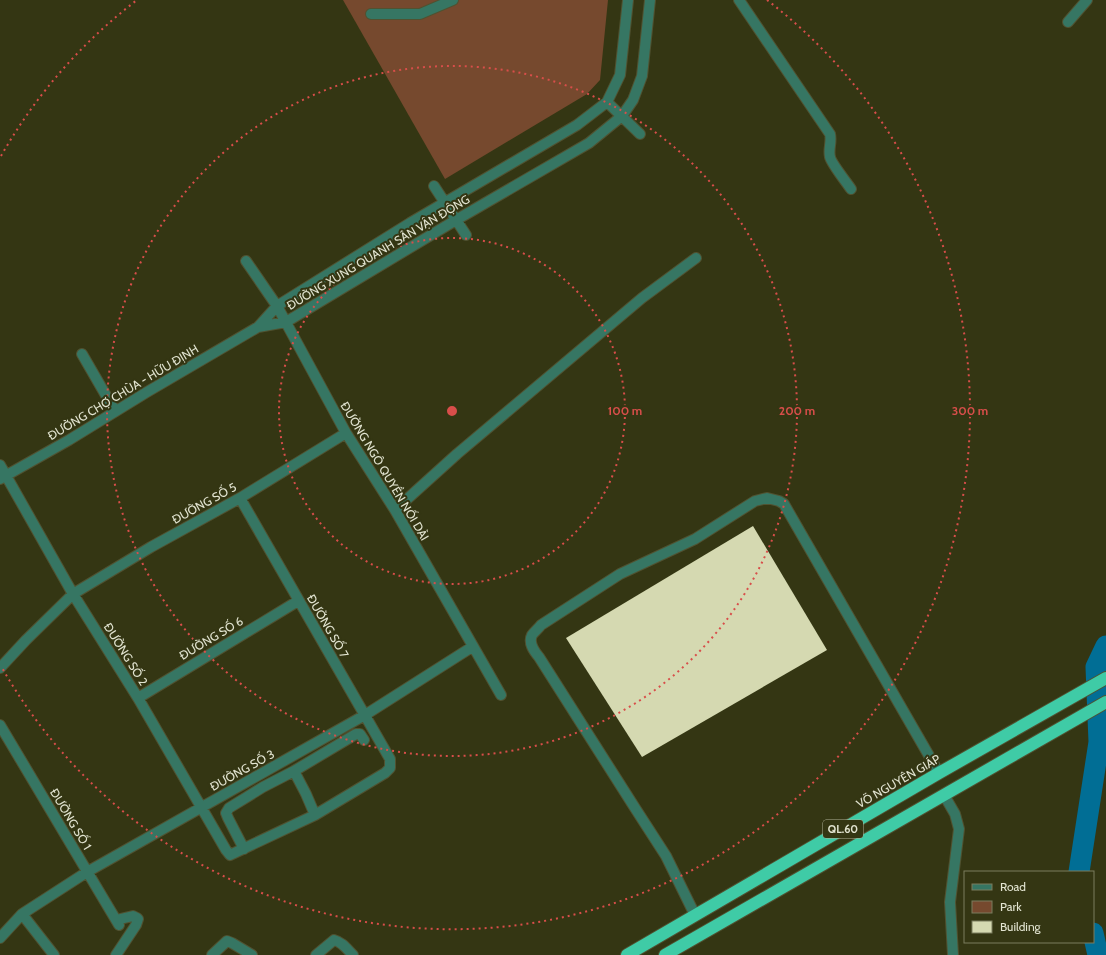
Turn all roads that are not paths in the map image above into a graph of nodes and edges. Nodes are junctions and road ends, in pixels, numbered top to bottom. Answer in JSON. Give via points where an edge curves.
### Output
{"nodes":[{"id":1,"x":453,"y":0,"type":"edge"},
{"id":2,"x":628,"y":0,"type":"edge"},
{"id":3,"x":650,"y":0,"type":"edge"},
{"id":4,"x":739,"y":0,"type":"edge"},
{"id":5,"x":1087,"y":0,"type":"edge"},
{"id":6,"x":371,"y":14,"type":"dead end"},
{"id":7,"x":1068,"y":22,"type":"dead end"},
{"id":8,"x":607,"y":102,"type":"junction"},
{"id":9,"x":622,"y":116,"type":"junction"},
{"id":10,"x":640,"y":134,"type":"dead end"},
{"id":11,"x":434,"y":186,"type":"dead end"},
{"id":12,"x":851,"y":189,"type":"dead end"},
{"id":13,"x":445,"y":203,"type":"junction"},
{"id":14,"x":456,"y":220,"type":"junction"},
{"id":15,"x":466,"y":236,"type":"dead end"},
{"id":16,"x":696,"y":258,"type":"dead end"},
{"id":17,"x":246,"y":261,"type":"dead end"},
{"id":18,"x":277,"y":306,"type":"junction"},
{"id":19,"x":286,"y":322,"type":"junction"},
{"id":20,"x":258,"y":327,"type":"junction"},
{"id":21,"x":82,"y":354,"type":"dead end"},
{"id":22,"x":115,"y":411,"type":"junction"},
{"id":23,"x":346,"y":433,"type":"junction"},
{"id":24,"x":0,"y":465,"type":"edge"},
{"id":25,"x":3,"y":477,"type":"edge"},
{"id":26,"x":240,"y":498,"type":"junction"},
{"id":27,"x":395,"y":510,"type":"junction"},
{"id":28,"x":73,"y":594,"type":"junction"},
{"id":29,"x":298,"y":600,"type":"junction"},
{"id":30,"x":472,"y":647,"type":"junction"},
{"id":31,"x":0,"y":668,"type":"edge"},
{"id":32,"x":1106,"y":678,"type":"edge"},
{"id":33,"x":501,"y":695,"type":"dead end"},
{"id":34,"x":138,"y":698,"type":"junction"},
{"id":35,"x":1106,"y":702,"type":"edge"},
{"id":36,"x":365,"y":715,"type":"junction"},
{"id":37,"x":0,"y":725,"type":"edge"},
{"id":38,"x":364,"y":740,"type":"dead end"},
{"id":39,"x":294,"y":771,"type":"junction"},
{"id":40,"x":939,"y":773,"type":"junction"},
{"id":41,"x":944,"y":795,"type":"junction"},
{"id":42,"x":202,"y":808,"type":"junction"},
{"id":43,"x":315,"y":815,"type":"junction"},
{"id":44,"x":244,"y":849,"type":"junction"},
{"id":45,"x":87,"y":872,"type":"junction"},
{"id":46,"x":22,"y":914,"type":"junction"},
{"id":47,"x":695,"y":915,"type":"junction"},
{"id":48,"x":0,"y":938,"type":"edge"},
{"id":49,"x":54,"y":955,"type":"edge"},
{"id":50,"x":116,"y":955,"type":"edge"},
{"id":51,"x":212,"y":955,"type":"edge"},
{"id":52,"x":252,"y":955,"type":"edge"},
{"id":53,"x":316,"y":955,"type":"edge"},
{"id":54,"x":353,"y":955,"type":"edge"},
{"id":55,"x":627,"y":955,"type":"edge"},
{"id":56,"x":665,"y":955,"type":"edge"},
{"id":57,"x":953,"y":955,"type":"edge"}],
"edges":[{"from":1,"to":6,"type":"street","via":[[420,14]]},
{"from":2,"to":8,"type":"street","name":"ĐƯỜNG XUNG QUANH SÂN VẬN ĐỘNG","via":[[620,75]]},
{"from":3,"to":9,"type":"street","name":"ĐƯỜNG XUNG QUANH SÂN VẬN ĐỘNG","via":[[642,76],[634,100]]},
{"from":4,"to":12,"type":"street","via":[[830,134],[830,158]]},
{"from":5,"to":7,"type":"street"},
{"from":8,"to":9,"type":"street"},
{"from":8,"to":13,"type":"street","name":"ĐƯỜNG XUNG QUANH SÂN VẬN ĐỘNG","via":[[577,125]]},
{"from":9,"to":10,"type":"street"},
{"from":9,"to":14,"type":"street","name":"ĐƯỜNG XUNG QUANH SÂN VẬN ĐỘNG","via":[[589,143]]},
{"from":11,"to":13,"type":"street"},
{"from":13,"to":14,"type":"street"},
{"from":13,"to":18,"type":"street","name":"ĐƯỜNG XUNG QUANH SÂN VẬN ĐỘNG"},
{"from":14,"to":15,"type":"street"},
{"from":14,"to":19,"type":"street","name":"ĐƯỜNG XUNG QUANH SÂN VẬN ĐỘNG"},
{"from":16,"to":27,"type":"street","via":[[642,298],[457,454]]},
{"from":17,"to":18,"type":"street","name":"ĐƯỜNG NGÔ QUYỀN NỐI DÀI"},
{"from":18,"to":19,"type":"street","name":"ĐƯỜNG NGÔ QUYỀN NỐI DÀI"},
{"from":18,"to":20,"type":"street","name":"ĐƯỜNG XUNG QUANH SÂN VẬN ĐỘNG"},
{"from":19,"to":20,"type":"street","name":"ĐƯỜNG XUNG QUANH SÂN VẬN ĐỘNG"},
{"from":19,"to":23,"type":"street","name":"ĐƯỜNG NGÔ QUYỀN NỐI DÀI"},
{"from":20,"to":22,"type":"street","name":"ĐƯỜNG CHỢ CHÙA - HỮU ĐỊNH"},
{"from":21,"to":22,"type":"street"},
{"from":22,"to":25,"type":"street","name":"ĐƯỜNG CHỢ CHÙA - HỮU ĐỊNH"},
{"from":23,"to":26,"type":"street","name":"ĐƯỜNG SỐ 5"},
{"from":23,"to":27,"type":"street","name":"ĐƯỜNG NGÔ QUYỀN NỐI DÀI"},
{"from":24,"to":25,"type":"street","name":"ĐƯỜNG SỐ 2"},
{"from":25,"to":28,"type":"street","name":"ĐƯỜNG SỐ 2"},
{"from":26,"to":28,"type":"street","name":"ĐƯỜNG SỐ 5"},
{"from":26,"to":29,"type":"street","name":"ĐƯỜNG SỐ 7"},
{"from":27,"to":30,"type":"street","name":"ĐƯỜNG NGÔ QUYỀN NỐI DÀI"},
{"from":28,"to":31,"type":"street","name":"ĐƯỜNG SỐ 5"},
{"from":28,"to":34,"type":"street","name":"ĐƯỜNG SỐ 2"},
{"from":29,"to":34,"type":"street","name":"ĐƯỜNG SỐ 6"},
{"from":29,"to":36,"type":"street","name":"ĐƯỜNG SỐ 7"},
{"from":30,"to":33,"type":"street","name":"ĐƯỜNG NGÔ QUYỀN NỐI DÀI"},
{"from":30,"to":36,"type":"street","name":"ĐƯỜNG SỐ 3"},
{"from":32,"to":40,"type":"highway","name":"VÕ NGUYÊN GIÁP","number":"QL.60"},
{"from":34,"to":42,"type":"street","name":"ĐƯỜNG SỐ 2"},
{"from":35,"to":41,"type":"highway","number":"QL.60"},
{"from":36,"to":42,"type":"street","name":"ĐƯỜNG SỐ 3"},
{"from":36,"to":43,"type":"street","name":"ĐƯỜNG SỐ 7","via":[[390,759],[390,768]]},
{"from":37,"to":45,"type":"street","name":"ĐƯỜNG SỐ 1"},
{"from":38,"to":39,"type":"street","via":[[360,734],[356,734]]},
{"from":39,"to":43,"type":"street"},
{"from":39,"to":44,"type":"street","via":[[229,808],[226,813]]},
{"from":40,"to":47,"type":"highway","name":"VÕ NGUYÊN GIÁP","number":"QL.60"},
{"from":40,"to":47,"type":"street","via":[[784,504],[767,498],[755,501],[695,539],[620,574],[541,625],[532,636],[531,643],[666,856]]},
{"from":41,"to":56,"type":"highway","number":"QL.60"},
{"from":41,"to":57,"type":"street","via":[[955,814],[959,829],[950,902]]},
{"from":42,"to":44,"type":"street","name":"ĐƯỜNG SỐ 2","via":[[230,855]]},
{"from":42,"to":45,"type":"street","name":"ĐƯỜNG SỐ 3"},
{"from":43,"to":44,"type":"street"},
{"from":45,"to":46,"type":"street","name":"ĐƯỜNG SỐ 3"},
{"from":45,"to":50,"type":"street","name":"ĐƯỜNG SỐ 1","via":[[118,922],[133,916],[138,919]]},
{"from":46,"to":48,"type":"street","name":"ĐƯỜNG SỐ 3"},
{"from":46,"to":49,"type":"street"},
{"from":47,"to":55,"type":"highway","name":"VÕ NGUYÊN GIÁP","number":"QL.60"},
{"from":51,"to":52,"type":"street","via":[[227,941]]},
{"from":53,"to":54,"type":"street","via":[[334,940]]}]}
